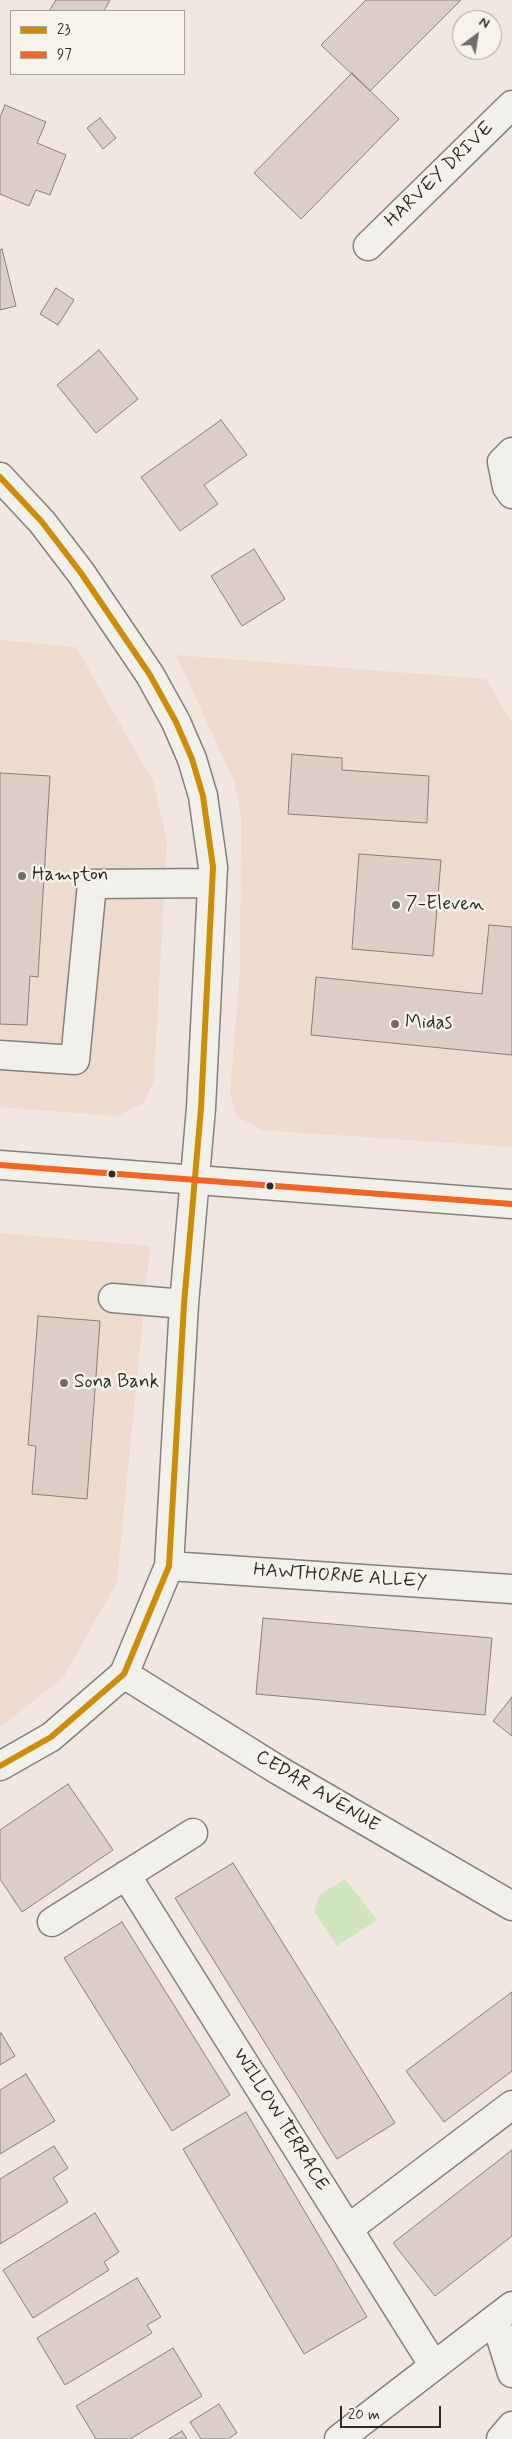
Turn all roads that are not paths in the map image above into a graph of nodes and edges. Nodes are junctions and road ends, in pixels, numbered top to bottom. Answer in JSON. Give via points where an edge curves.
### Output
{"nodes":[{"id":1,"x":512,"y":105,"type":"edge"},
{"id":2,"x":368,"y":246,"type":"dead end"},
{"id":3,"x":512,"y":452,"type":"edge"},
{"id":4,"x":0,"y":477,"type":"edge"},
{"id":5,"x":512,"y":494,"type":"edge"},
{"id":6,"x":212,"y":883,"type":"junction"},
{"id":7,"x":0,"y":1054,"type":"edge"},
{"id":8,"x":0,"y":1165,"type":"edge"},
{"id":9,"x":196,"y":1179,"type":"junction"},
{"id":10,"x":512,"y":1204,"type":"edge"},
{"id":11,"x":113,"y":1298,"type":"dead end"},
{"id":12,"x":184,"y":1304,"type":"junction"},
{"id":13,"x":169,"y":1566,"type":"junction"},
{"id":14,"x":512,"y":1589,"type":"edge"},
{"id":15,"x":124,"y":1674,"type":"junction"},
{"id":16,"x":0,"y":1766,"type":"edge"},
{"id":17,"x":193,"y":1833,"type":"dead end"},
{"id":18,"x":126,"y":1875,"type":"junction"},
{"id":19,"x":512,"y":1906,"type":"edge"},
{"id":20,"x":52,"y":1922,"type":"dead end"},
{"id":21,"x":512,"y":2105,"type":"edge"},
{"id":22,"x":348,"y":2229,"type":"junction"},
{"id":23,"x":504,"y":2312,"type":"edge"},
{"id":24,"x":434,"y":2366,"type":"junction"},
{"id":25,"x":512,"y":2373,"type":"edge"},
{"id":26,"x":512,"y":2426,"type":"edge"},
{"id":27,"x":339,"y":2439,"type":"edge"},
{"id":28,"x":501,"y":2439,"type":"edge"}],
"edges":[{"from":1,"to":2,"type":"street","name":"HARVEY DRIVE"},
{"from":3,"to":5,"type":"street","via":[[502,462],[507,487]]},
{"from":4,"to":6,"type":"street","via":[[42,522],[81,573],[150,675],[176,722],[203,796]]},
{"from":6,"to":7,"type":"street","via":[[92,884],[74,1060]]},
{"from":6,"to":9,"type":"street"},
{"from":8,"to":9,"type":"street"},
{"from":9,"to":10,"type":"street"},
{"from":9,"to":12,"type":"street"},
{"from":11,"to":12,"type":"street"},
{"from":12,"to":13,"type":"street"},
{"from":13,"to":14,"type":"street","name":"HAWTHORNE ALLEY"},
{"from":13,"to":15,"type":"street"},
{"from":15,"to":16,"type":"street","via":[[51,1737]]},
{"from":15,"to":19,"type":"street","name":"CEDAR AVENUE","via":[[278,1770]]},
{"from":17,"to":18,"type":"street"},
{"from":18,"to":20,"type":"street"},
{"from":18,"to":22,"type":"street","name":"WILLOW TERRACE"},
{"from":21,"to":22,"type":"street"},
{"from":22,"to":24,"type":"street","name":"WILLOW TERRACE"},
{"from":23,"to":24,"type":"street"},
{"from":23,"to":25,"type":"street"},
{"from":24,"to":27,"type":"street"},
{"from":26,"to":28,"type":"street"}]}
